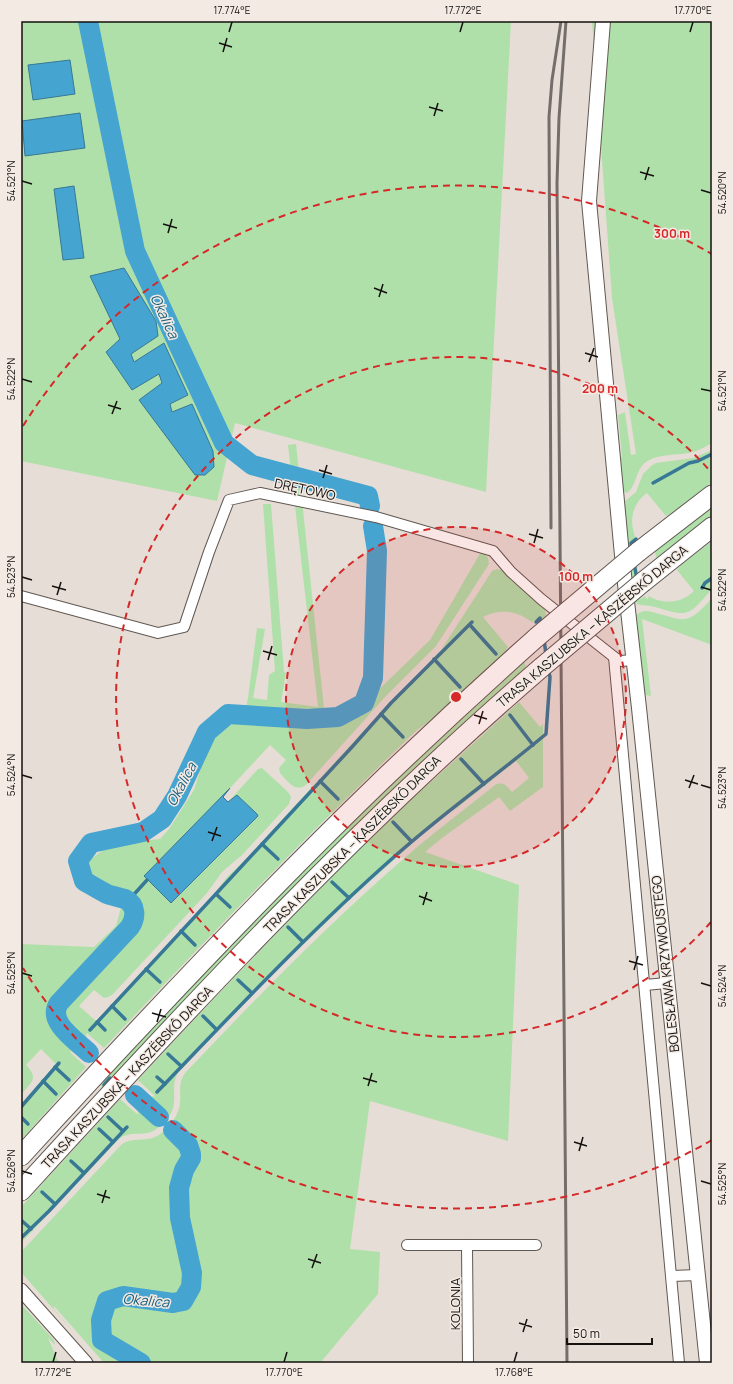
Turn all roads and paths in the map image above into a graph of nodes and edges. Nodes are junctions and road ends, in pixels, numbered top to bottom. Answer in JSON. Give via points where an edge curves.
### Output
{"nodes":[{"id":1,"x":603,"y":21,"type":"edge"},
{"id":2,"x":712,"y":495,"type":"edge"},
{"id":3,"x":712,"y":527,"type":"edge"},
{"id":4,"x":21,"y":596,"type":"edge"},
{"id":5,"x":614,"y":657,"type":"junction"},
{"id":6,"x":633,"y":660,"type":"junction"},
{"id":7,"x":667,"y":983,"type":"junction"},
{"id":8,"x":645,"y":985,"type":"junction"},
{"id":9,"x":21,"y":1156,"type":"edge"},
{"id":10,"x":21,"y":1191,"type":"edge"},
{"id":11,"x":536,"y":1244,"type":"dead end"},
{"id":12,"x":407,"y":1245,"type":"dead end"},
{"id":13,"x":468,"y":1245,"type":"junction"},
{"id":14,"x":698,"y":1275,"type":"junction"},
{"id":15,"x":672,"y":1276,"type":"junction"},
{"id":16,"x":21,"y":1290,"type":"edge"},
{"id":17,"x":86,"y":1363,"type":"edge"},
{"id":18,"x":468,"y":1363,"type":"edge"},
{"id":19,"x":679,"y":1363,"type":"edge"},
{"id":20,"x":707,"y":1363,"type":"edge"}],
"edges":[{"from":1,"to":6,"type":"main road","name":"BOLESŁAWA KRZYWOUSTEGO","via":[[589,201]]},
{"from":2,"to":9,"type":"highway","name":"TRASA KASZUBSKA – KASZËBSKÔ DARGA","bridge":true,"via":[[638,552],[537,636],[446,719],[251,911]]},
{"from":3,"to":10,"type":"highway","name":"TRASA KASZUBSKA – KASZËBSKÔ DARGA","bridge":true,"via":[[542,667],[456,743],[330,864],[121,1082]]},
{"from":4,"to":5,"type":"street","name":"DRĘTOWO","via":[[158,633],[184,627],[229,500],[260,493],[376,517],[493,551],[516,577],[541,599]]},
{"from":5,"to":6,"type":"street","name":"DRĘTOWO","via":[[621,661]]},
{"from":5,"to":8,"type":"street"},
{"from":6,"to":7,"type":"main road","name":"BOLESŁAWA KRZYWOUSTEGO"},
{"from":7,"to":8,"type":"street"},
{"from":7,"to":14,"type":"main road","name":"BOLESŁAWA KRZYWOUSTEGO"},
{"from":8,"to":15,"type":"street"},
{"from":11,"to":13,"type":"street"},
{"from":12,"to":13,"type":"street"},
{"from":13,"to":18,"type":"street","name":"KOLONIA"},
{"from":14,"to":15,"type":"street"},
{"from":14,"to":20,"type":"main road","name":"BOLESŁAWA KRZYWOUSTEGO"},
{"from":15,"to":19,"type":"street"},
{"from":16,"to":17,"type":"street"}]}
